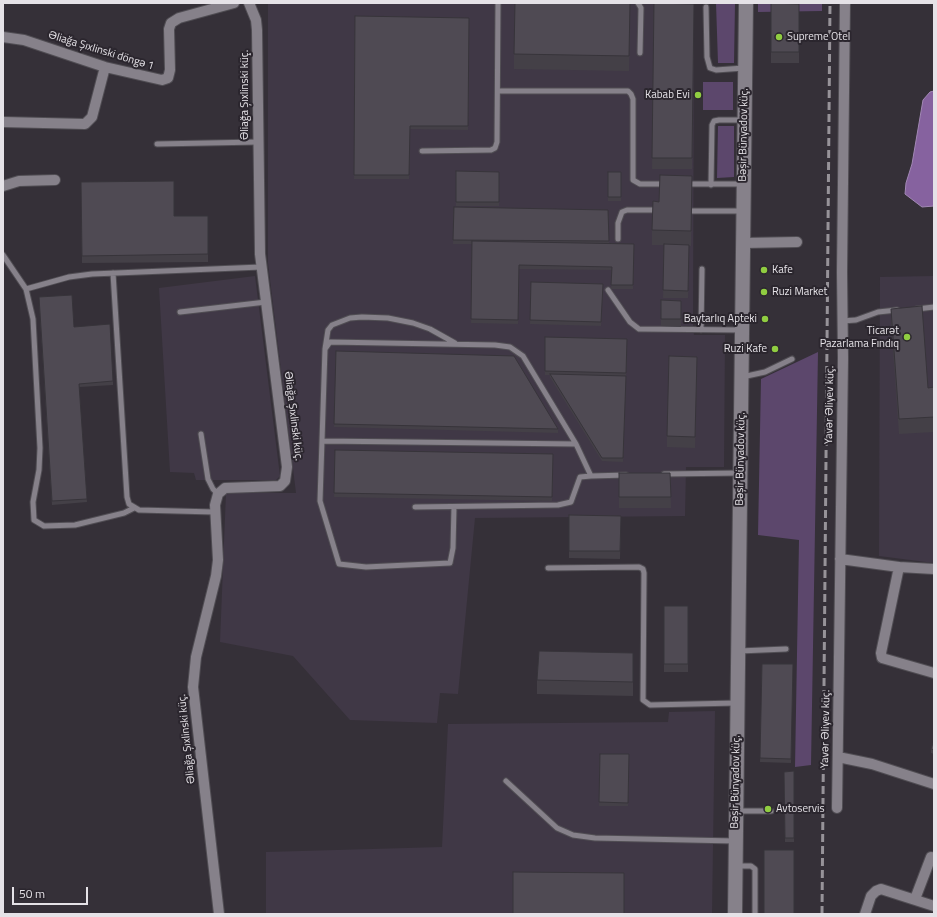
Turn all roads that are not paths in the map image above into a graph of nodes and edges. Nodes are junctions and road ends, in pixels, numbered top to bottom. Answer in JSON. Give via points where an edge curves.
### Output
{"nodes":[{"id":1,"x":234,"y":3,"type":"edge"},
{"id":2,"x":249,"y":3,"type":"edge"},
{"id":3,"x":498,"y":3,"type":"edge"},
{"id":4,"x":638,"y":3,"type":"edge"},
{"id":5,"x":746,"y":3,"type":"edge"},
{"id":6,"x":845,"y":3,"type":"edge"},
{"id":7,"x":706,"y":7,"type":"dead end"},
{"id":8,"x":3,"y":37,"type":"edge"},
{"id":9,"x":640,"y":53,"type":"dead end"},
{"id":10,"x":105,"y":67,"type":"junction"},
{"id":11,"x":745,"y":68,"type":"junction"},
{"id":12,"x":498,"y":91,"type":"junction"},
{"id":13,"x":744,"y":120,"type":"junction"},
{"id":14,"x":3,"y":122,"type":"edge"},
{"id":15,"x":258,"y":142,"type":"junction"},
{"id":16,"x":157,"y":144,"type":"dead end"},
{"id":17,"x":422,"y":151,"type":"dead end"},
{"id":18,"x":55,"y":180,"type":"dead end"},
{"id":19,"x":671,"y":184,"type":"edge"},
{"id":20,"x":679,"y":184,"type":"edge"},
{"id":21,"x":744,"y":184,"type":"junction"},
{"id":22,"x":710,"y":185,"type":"junction"},
{"id":23,"x":3,"y":186,"type":"edge"},
{"id":24,"x":659,"y":210,"type":"edge"},
{"id":25,"x":692,"y":210,"type":"edge"},
{"id":26,"x":743,"y":211,"type":"junction"},
{"id":27,"x":618,"y":239,"type":"dead end"},
{"id":28,"x":797,"y":242,"type":"dead end"},
{"id":29,"x":743,"y":243,"type":"junction"},
{"id":30,"x":3,"y":255,"type":"edge"},
{"id":31,"x":261,"y":267,"type":"junction"},
{"id":32,"x":702,"y":269,"type":"dead end"},
{"id":33,"x":113,"y":273,"type":"junction"},
{"id":34,"x":26,"y":289,"type":"junction"},
{"id":35,"x":608,"y":290,"type":"dead end"},
{"id":36,"x":266,"y":302,"type":"junction"},
{"id":37,"x":934,"y":307,"type":"edge"},
{"id":38,"x":911,"y":309,"type":"edge"},
{"id":39,"x":904,"y":310,"type":"edge"},
{"id":40,"x":180,"y":312,"type":"dead end"},
{"id":41,"x":842,"y":322,"type":"junction"},
{"id":42,"x":701,"y":330,"type":"junction"},
{"id":43,"x":742,"y":330,"type":"junction"},
{"id":44,"x":456,"y":344,"type":"junction"},
{"id":45,"x":325,"y":349,"type":"junction"},
{"id":46,"x":792,"y":359,"type":"dead end"},
{"id":47,"x":741,"y":378,"type":"junction"},
{"id":48,"x":201,"y":434,"type":"dead end"},
{"id":49,"x":322,"y":441,"type":"junction"},
{"id":50,"x":576,"y":444,"type":"junction"},
{"id":51,"x":741,"y":473,"type":"junction"},
{"id":52,"x":654,"y":474,"type":"edge"},
{"id":53,"x":631,"y":475,"type":"edge"},
{"id":54,"x":592,"y":476,"type":"junction"},
{"id":55,"x":218,"y":494,"type":"junction"},
{"id":56,"x":454,"y":507,"type":"junction"},
{"id":57,"x":134,"y":508,"type":"junction"},
{"id":58,"x":415,"y":508,"type":"dead end"},
{"id":59,"x":214,"y":512,"type":"junction"},
{"id":60,"x":840,"y":559,"type":"junction"},
{"id":61,"x":900,"y":567,"type":"junction"},
{"id":62,"x":548,"y":568,"type":"dead end"},
{"id":63,"x":934,"y":569,"type":"edge"},
{"id":64,"x":786,"y":649,"type":"dead end"},
{"id":65,"x":738,"y":651,"type":"junction"},
{"id":66,"x":934,"y":673,"type":"edge"},
{"id":67,"x":737,"y":703,"type":"junction"},
{"id":68,"x":838,"y":757,"type":"junction"},
{"id":69,"x":506,"y":781,"type":"dead end"},
{"id":70,"x":934,"y":784,"type":"edge"},
{"id":71,"x":837,"y":808,"type":"dead end"},
{"id":72,"x":736,"y":811,"type":"junction"},
{"id":73,"x":771,"y":811,"type":"dead end"},
{"id":74,"x":736,"y":841,"type":"junction"},
{"id":75,"x":931,"y":857,"type":"dead end"},
{"id":76,"x":735,"y":866,"type":"junction"},
{"id":77,"x":915,"y":899,"type":"junction"},
{"id":78,"x":934,"y":906,"type":"edge"},
{"id":79,"x":219,"y":914,"type":"edge"},
{"id":80,"x":735,"y":914,"type":"edge"},
{"id":81,"x":755,"y":914,"type":"edge"},
{"id":82,"x":865,"y":914,"type":"edge"}],
"edges":[{"from":1,"to":10,"type":"street","name":"Əliağa Şıxlinski döngə 1","via":[[179,18],[171,24],[168,78],[155,80]]},
{"from":2,"to":15,"type":"street","name":"Əliağa Şıxlinski küç.","via":[[257,30]]},
{"from":3,"to":12,"type":"lane"},
{"from":4,"to":9,"type":"lane","via":[[641,8]]},
{"from":5,"to":11,"type":"street","name":"Bəşir Bünyadov küç."},
{"from":6,"to":41,"type":"street","name":"Yavər Əliyev küç."},
{"from":7,"to":11,"type":"lane","via":[[707,57],[710,68]]},
{"from":8,"to":10,"type":"street","name":"Əliağa Şıxlinski döngə 1","via":[[24,40]]},
{"from":10,"to":14,"type":"street","via":[[92,117],[84,124]]},
{"from":11,"to":13,"type":"street","name":"Bəşir Bünyadov küç."},
{"from":12,"to":17,"type":"lane","via":[[496,148]]},
{"from":12,"to":19,"type":"lane","via":[[628,91],[633,99],[633,180],[640,184]]},
{"from":13,"to":21,"type":"street","name":"Bəşir Bünyadov küç."},
{"from":13,"to":22,"type":"lane","via":[[714,121]]},
{"from":15,"to":16,"type":"lane"},
{"from":15,"to":31,"type":"street","name":"Əliağa Şıxlinski küç."},
{"from":18,"to":23,"type":"street","via":[[19,181]]},
{"from":20,"to":22,"type":"lane"},
{"from":21,"to":22,"type":"lane"},
{"from":21,"to":26,"type":"street","name":"Bəşir Bünyadov küç."},
{"from":24,"to":27,"type":"lane","via":[[622,212],[618,223]]},
{"from":25,"to":26,"type":"lane"},
{"from":26,"to":29,"type":"street","name":"Bəşir Bünyadov küç."},
{"from":28,"to":29,"type":"street"},
{"from":29,"to":43,"type":"street","name":"Bəşir Bünyadov küç."},
{"from":30,"to":34,"type":"lane"},
{"from":31,"to":33,"type":"lane"},
{"from":31,"to":36,"type":"street","name":"Əliağa Şıxlinski küç."},
{"from":32,"to":42,"type":"lane"},
{"from":33,"to":34,"type":"lane","via":[[69,277]]},
{"from":33,"to":57,"type":"lane","via":[[127,497],[129,504]]},
{"from":34,"to":57,"type":"lane","via":[[33,319],[40,448],[33,502],[34,520],[44,526],[76,526]]},
{"from":35,"to":42,"type":"lane","via":[[630,322],[639,329]]},
{"from":36,"to":40,"type":"lane"},
{"from":36,"to":55,"type":"street","name":"Əliağa Şıxlinski küç.","via":[[287,475],[285,481],[275,488],[232,487],[225,488]]},
{"from":37,"to":38,"type":"lane"},
{"from":39,"to":41,"type":"lane","via":[[878,312]]},
{"from":41,"to":60,"type":"street","name":"Yavər Əliyev küç."},
{"from":42,"to":43,"type":"lane"},
{"from":43,"to":47,"type":"street","name":"Bəşir Bünyadov küç."},
{"from":44,"to":45,"type":"lane","via":[[330,342]]},
{"from":44,"to":45,"type":"lane","via":[[430,329],[413,323],[388,318],[362,317],[332,324],[328,330]]},
{"from":44,"to":50,"type":"lane","via":[[495,344],[510,347],[523,356]]},
{"from":45,"to":49,"type":"lane"},
{"from":46,"to":47,"type":"lane","via":[[765,372]]},
{"from":47,"to":51,"type":"street","name":"Bəşir Bünyadov küç."},
{"from":48,"to":55,"type":"lane","via":[[208,480]]},
{"from":49,"to":50,"type":"lane"},
{"from":49,"to":56,"type":"lane","via":[[320,501],[339,564],[366,567],[450,563]]},
{"from":50,"to":54,"type":"lane"},
{"from":51,"to":52,"type":"lane"},
{"from":51,"to":65,"type":"street","name":"Bəşir Bünyadov küç."},
{"from":53,"to":54,"type":"lane"},
{"from":54,"to":56,"type":"lane","via":[[580,477],[571,502],[558,505]]},
{"from":55,"to":59,"type":"street","name":"Əliağa Şıxlinski küç."},
{"from":56,"to":58,"type":"lane"},
{"from":57,"to":59,"type":"lane"},
{"from":59,"to":79,"type":"street","name":"Əliağa Şıxlinski küç.","via":[[216,576],[196,656],[193,688]]},
{"from":60,"to":61,"type":"street"},
{"from":60,"to":68,"type":"street","name":"Yavər Əliyev küç."},
{"from":61,"to":63,"type":"street"},
{"from":61,"to":66,"type":"street","via":[[882,658]]},
{"from":62,"to":67,"type":"lane","via":[[643,569],[643,700],[650,705]]},
{"from":64,"to":65,"type":"lane"},
{"from":65,"to":67,"type":"street","name":"Bəşir Bünyadov küç."},
{"from":67,"to":72,"type":"street","name":"Bəşir Bünyadov küç."},
{"from":68,"to":70,"type":"street","via":[[872,764]]},
{"from":68,"to":71,"type":"street","name":"Yavər Əliyev küç."},
{"from":69,"to":74,"type":"lane","via":[[557,828],[572,835],[595,838]]},
{"from":72,"to":73,"type":"lane"},
{"from":72,"to":74,"type":"street","name":"Bəşir Bünyadov küç."},
{"from":74,"to":76,"type":"street","name":"Bəşir Bünyadov küç."},
{"from":75,"to":77,"type":"street"},
{"from":76,"to":80,"type":"street","name":"Bəşir Bünyadov küç."},
{"from":76,"to":81,"type":"lane","via":[[751,866],[755,869]]},
{"from":77,"to":78,"type":"street"},
{"from":77,"to":82,"type":"street","via":[[887,890],[876,891],[871,896]]}]}
